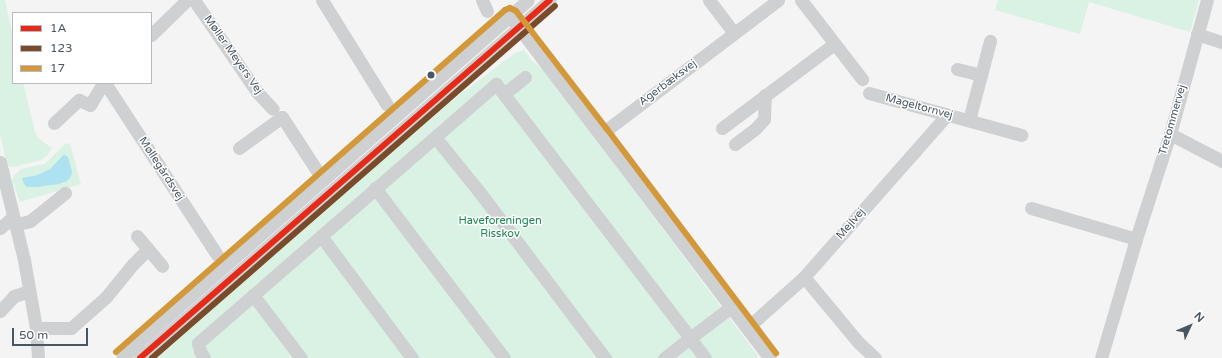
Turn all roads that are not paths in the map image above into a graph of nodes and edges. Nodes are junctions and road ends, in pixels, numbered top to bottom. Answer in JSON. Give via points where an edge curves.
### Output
{"nodes":[{"id":1,"x":194,"y":0,"type":"edge"},
{"id":2,"x":322,"y":0,"type":"edge"},
{"id":3,"x":528,"y":0,"type":"edge"},
{"id":4,"x":550,"y":0,"type":"edge"},
{"id":5,"x":709,"y":0,"type":"edge"},
{"id":6,"x":778,"y":0,"type":"edge"},
{"id":7,"x":801,"y":0,"type":"edge"},
{"id":8,"x":1207,"y":0,"type":"edge"},
{"id":9,"x":181,"y":2,"type":"edge"},
{"id":10,"x":510,"y":16,"type":"junction"},
{"id":11,"x":519,"y":27,"type":"junction"},
{"id":12,"x":734,"y":33,"type":"junction"},
{"id":13,"x":152,"y":34,"type":"edge"},
{"id":14,"x":1197,"y":34,"type":"junction"},
{"id":15,"x":990,"y":41,"type":"dead end"},
{"id":16,"x":1222,"y":42,"type":"edge"},
{"id":17,"x":834,"y":44,"type":"junction"},
{"id":18,"x":958,"y":68,"type":"dead end"},
{"id":19,"x":981,"y":75,"type":"junction"},
{"id":20,"x":525,"y":77,"type":"dead end"},
{"id":21,"x":862,"y":79,"type":"dead end"},
{"id":22,"x":103,"y":84,"type":"edge"},
{"id":23,"x":105,"y":84,"type":"edge"},
{"id":24,"x":869,"y":93,"type":"dead end"},
{"id":25,"x":504,"y":94,"type":"junction"},
{"id":26,"x":765,"y":95,"type":"junction"},
{"id":27,"x":387,"y":105,"type":"dead end"},
{"id":28,"x":274,"y":109,"type":"dead end"},
{"id":29,"x":948,"y":115,"type":"junction"},
{"id":30,"x":968,"y":120,"type":"junction"},
{"id":31,"x":54,"y":123,"type":"dead end"},
{"id":32,"x":722,"y":128,"type":"dead end"},
{"id":33,"x":601,"y":134,"type":"junction"},
{"id":34,"x":1170,"y":134,"type":"junction"},
{"id":35,"x":1021,"y":135,"type":"dead end"},
{"id":36,"x":435,"y":137,"type":"junction"},
{"id":37,"x":734,"y":144,"type":"dead end"},
{"id":38,"x":238,"y":148,"type":"dead end"},
{"id":39,"x":1222,"y":161,"type":"edge"},
{"id":40,"x":0,"y":162,"type":"edge"},
{"id":41,"x":323,"y":180,"type":"junction"},
{"id":42,"x":375,"y":188,"type":"junction"},
{"id":43,"x":65,"y":193,"type":"dead end"},
{"id":44,"x":1031,"y":208,"type":"dead end"},
{"id":45,"x":14,"y":221,"type":"junction"},
{"id":46,"x":0,"y":228,"type":"edge"},
{"id":47,"x":137,"y":236,"type":"dead end"},
{"id":48,"x":321,"y":236,"type":"junction"},
{"id":49,"x":1136,"y":239,"type":"junction"},
{"id":50,"x":148,"y":249,"type":"junction"},
{"id":51,"x":217,"y":254,"type":"dead end"},
{"id":52,"x":162,"y":266,"type":"dead end"},
{"id":53,"x":804,"y":277,"type":"junction"},
{"id":54,"x":29,"y":291,"type":"junction"},
{"id":55,"x":253,"y":295,"type":"junction"},
{"id":56,"x":732,"y":307,"type":"junction"},
{"id":57,"x":0,"y":311,"type":"edge"},
{"id":58,"x":36,"y":328,"type":"junction"},
{"id":59,"x":748,"y":328,"type":"junction"},
{"id":60,"x":690,"y":338,"type":"junction"},
{"id":61,"x":38,"y":358,"type":"edge"},
{"id":62,"x":122,"y":358,"type":"edge"},
{"id":63,"x":140,"y":358,"type":"edge"},
{"id":64,"x":204,"y":358,"type":"edge"},
{"id":65,"x":301,"y":358,"type":"edge"},
{"id":66,"x":412,"y":358,"type":"edge"},
{"id":67,"x":504,"y":358,"type":"edge"},
{"id":68,"x":605,"y":358,"type":"edge"},
{"id":69,"x":664,"y":358,"type":"edge"},
{"id":70,"x":705,"y":358,"type":"edge"},
{"id":71,"x":770,"y":358,"type":"edge"},
{"id":72,"x":875,"y":358,"type":"edge"},
{"id":73,"x":1101,"y":358,"type":"edge"}],
"edges":[{"from":1,"to":28,"type":"street","name":"Møller Meyers Vej","via":[[257,92]]},
{"from":2,"to":27,"type":"street"},
{"from":3,"to":10,"type":"street"},
{"from":4,"to":11,"type":"street"},
{"from":5,"to":12,"type":"street"},
{"from":6,"to":12,"type":"street","name":"Agerbæksvej"},
{"from":7,"to":17,"type":"street"},
{"from":8,"to":14,"type":"street","name":"Tretommervej"},
{"from":9,"to":13,"type":"street"},
{"from":10,"to":11,"type":"street"},
{"from":10,"to":41,"type":"street"},
{"from":11,"to":33,"type":"street"},
{"from":11,"to":63,"type":"street"},
{"from":12,"to":33,"type":"street","name":"Agerbæksvej"},
{"from":14,"to":16,"type":"street"},
{"from":14,"to":34,"type":"street","name":"Tretommervej"},
{"from":15,"to":19,"type":"street"},
{"from":17,"to":21,"type":"street"},
{"from":17,"to":26,"type":"street"},
{"from":18,"to":19,"type":"street"},
{"from":19,"to":30,"type":"street"},
{"from":20,"to":25,"type":"street"},
{"from":22,"to":31,"type":"street","via":[[90,105],[79,100]]},
{"from":23,"to":51,"type":"street","name":"Møllegårdsvej"},
{"from":24,"to":29,"type":"street","name":"Mageltornvej"},
{"from":25,"to":36,"type":"street","via":[[496,84]]},
{"from":25,"to":60,"type":"street"},
{"from":26,"to":32,"type":"street"},
{"from":26,"to":37,"type":"street","via":[[764,119]]},
{"from":29,"to":30,"type":"street","name":"Mageltornvej"},
{"from":29,"to":53,"type":"street","name":"Mejlvej"},
{"from":30,"to":35,"type":"street","name":"Mageltornvej"},
{"from":33,"to":56,"type":"street"},
{"from":34,"to":39,"type":"street"},
{"from":34,"to":49,"type":"street","name":"Tretommervej"},
{"from":36,"to":42,"type":"street"},
{"from":36,"to":68,"type":"street"},
{"from":38,"to":41,"type":"street","via":[[282,117]]},
{"from":40,"to":45,"type":"street"},
{"from":41,"to":62,"type":"street"},
{"from":42,"to":48,"type":"street"},
{"from":42,"to":67,"type":"street"},
{"from":43,"to":45,"type":"street","via":[[30,221]]},
{"from":44,"to":49,"type":"street"},
{"from":45,"to":46,"type":"street"},
{"from":45,"to":54,"type":"street"},
{"from":47,"to":50,"type":"street"},
{"from":48,"to":55,"type":"street"},
{"from":48,"to":66,"type":"street"},
{"from":49,"to":73,"type":"street","name":"Tretommervej"},
{"from":50,"to":52,"type":"street"},
{"from":50,"to":58,"type":"street","via":[[106,297],[71,328]]},
{"from":53,"to":59,"type":"street","name":"Mejlvej"},
{"from":53,"to":72,"type":"street","via":[[858,342]]},
{"from":54,"to":57,"type":"street","via":[[14,296]]},
{"from":54,"to":58,"type":"street"},
{"from":55,"to":64,"type":"street","via":[[198,343]]},
{"from":55,"to":65,"type":"street"},
{"from":56,"to":59,"type":"street"},
{"from":56,"to":60,"type":"street"},
{"from":58,"to":61,"type":"street"},
{"from":59,"to":71,"type":"street"},
{"from":60,"to":69,"type":"street"},
{"from":60,"to":70,"type":"street"}]}
